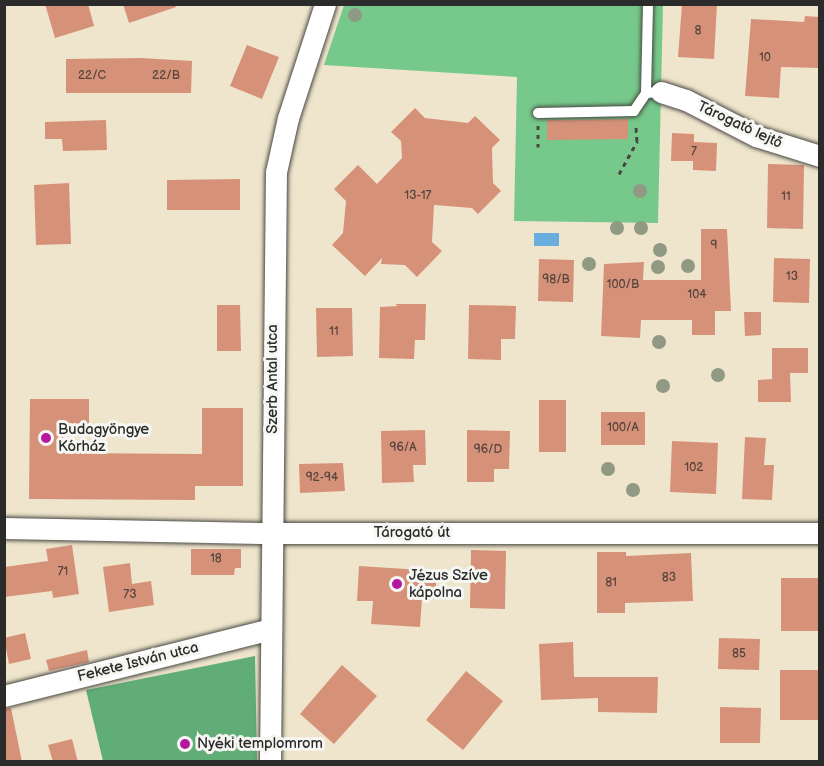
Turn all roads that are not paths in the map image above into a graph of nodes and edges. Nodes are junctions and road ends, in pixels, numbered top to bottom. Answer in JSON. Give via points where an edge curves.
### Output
{"nodes":[{"id":1,"x":325,"y":4,"type":"edge"},
{"id":2,"x":648,"y":4,"type":"edge"},
{"id":3,"x":653,"y":93,"type":"junction"},
{"id":4,"x":538,"y":113,"type":"road end"},
{"id":5,"x":819,"y":156,"type":"edge"},
{"id":6,"x":4,"y":528,"type":"edge"},
{"id":7,"x":273,"y":533,"type":"junction"},
{"id":8,"x":819,"y":534,"type":"edge"},
{"id":9,"x":271,"y":629,"type":"junction"},
{"id":10,"x":4,"y":696,"type":"edge"},
{"id":11,"x":270,"y":762,"type":"edge"}],
"edges":[{"from":1,"to":7,"type":"street","name":"Szerb Antal utca","via":[[280,147],[276,172]]},
{"from":2,"to":3,"type":"lane"},
{"from":3,"to":4,"type":"lane","via":[[634,111]]},
{"from":3,"to":5,"type":"street","name":"Tárogató lejtő","via":[[686,99],[756,136]]},
{"from":6,"to":7,"type":"street","name":"Tárogató út"},
{"from":7,"to":8,"type":"street","name":"Tárogató út"},
{"from":7,"to":9,"type":"street","name":"Szerb Antal utca"},
{"from":9,"to":10,"type":"street","name":"Fekete István utca"},
{"from":9,"to":11,"type":"street","name":"Szerb Antal utca"}]}
